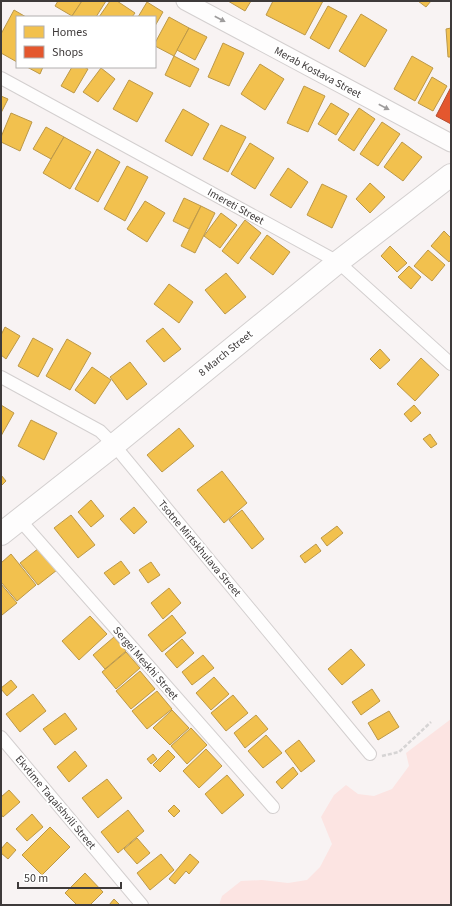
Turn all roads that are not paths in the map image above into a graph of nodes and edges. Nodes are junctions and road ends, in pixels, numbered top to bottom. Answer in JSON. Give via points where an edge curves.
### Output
{"nodes":[{"id":1,"x":185,"y":1,"type":"edge"},
{"id":2,"x":1,"y":78,"type":"edge"},
{"id":3,"x":451,"y":143,"type":"edge"},
{"id":4,"x":451,"y":175,"type":"edge"},
{"id":5,"x":338,"y":262,"type":"junction"},
{"id":6,"x":451,"y":364,"type":"edge"},
{"id":7,"x":1,"y":377,"type":"edge"},
{"id":8,"x":114,"y":445,"type":"junction"},
{"id":9,"x":19,"y":519,"type":"junction"},
{"id":10,"x":1,"y":534,"type":"edge"},
{"id":11,"x":1,"y":737,"type":"edge"},
{"id":12,"x":370,"y":754,"type":"road end"},
{"id":13,"x":273,"y":807,"type":"dead end"},
{"id":14,"x":142,"y":905,"type":"edge"}],
"edges":[{"from":1,"to":3,"type":"street","name":"Merab Kostava Street","one_way":true},
{"from":2,"to":5,"type":"street","name":"Imereti Street"},
{"from":4,"to":5,"type":"highway","name":"8 March Street"},
{"from":5,"to":6,"type":"street","name":"Imereti Street"},
{"from":5,"to":8,"type":"highway","name":"8 March Street"},
{"from":7,"to":8,"type":"street","name":"Tsotne Mirtskhulava Street","via":[[100,431]]},
{"from":8,"to":9,"type":"highway","name":"8 March Street"},
{"from":8,"to":12,"type":"street","name":"Tsotne Mirtskhulava Street"},
{"from":9,"to":10,"type":"highway","name":"8 March Street"},
{"from":9,"to":13,"type":"street","name":"Sergei Meskhi Street"},
{"from":11,"to":14,"type":"street","name":"Ekvtime Taqaishvili Street"}]}
